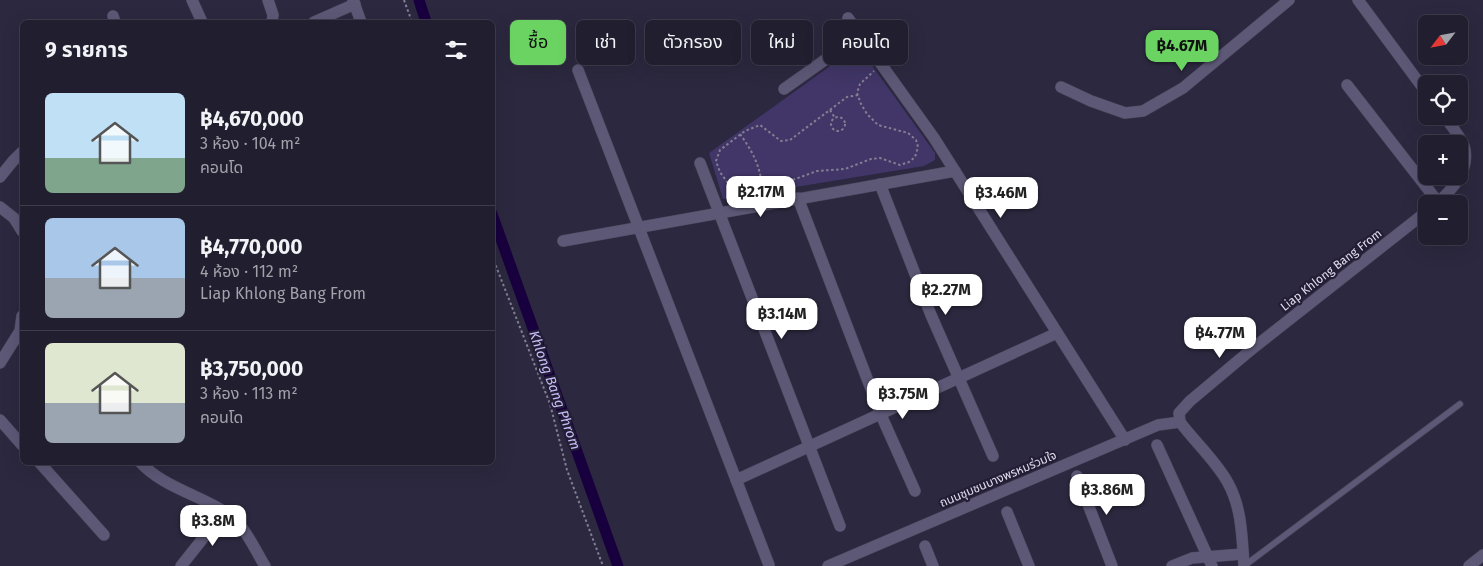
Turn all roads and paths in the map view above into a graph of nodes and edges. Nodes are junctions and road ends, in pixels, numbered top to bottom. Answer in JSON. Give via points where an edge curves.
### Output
{"nodes":[{"id":1,"x":192,"y":0,"type":"edge"},
{"id":2,"x":268,"y":0,"type":"edge"},
{"id":3,"x":404,"y":0,"type":"edge"},
{"id":4,"x":1289,"y":0,"type":"edge"},
{"id":5,"x":1358,"y":0,"type":"edge"},
{"id":6,"x":354,"y":2,"type":"edge"},
{"id":7,"x":201,"y":20,"type":"edge"},
{"id":8,"x":272,"y":20,"type":"edge"},
{"id":9,"x":318,"y":20,"type":"edge"},
{"id":10,"x":360,"y":20,"type":"edge"},
{"id":11,"x":411,"y":20,"type":"edge"},
{"id":12,"x":823,"y":62,"type":"edge"},
{"id":13,"x":882,"y":65,"type":"joint"},
{"id":14,"x":578,"y":70,"type":"dead end"},
{"id":15,"x":1418,"y":81,"type":"edge"},
{"id":16,"x":1347,"y":85,"type":"dead end"},
{"id":17,"x":1061,"y":87,"type":"dead end"},
{"id":18,"x":784,"y":90,"type":"dead end"},
{"id":19,"x":858,"y":95,"type":"junction"},
{"id":20,"x":830,"y":110,"type":"junction"},
{"id":21,"x":836,"y":118,"type":"junction"},
{"id":22,"x":1450,"y":125,"type":"edge"},
{"id":23,"x":740,"y":134,"type":"junction"},
{"id":24,"x":20,"y":154,"type":"edge"},
{"id":25,"x":700,"y":163,"type":"dead end"},
{"id":26,"x":954,"y":171,"type":"junction"},
{"id":27,"x":0,"y":177,"type":"edge"},
{"id":28,"x":761,"y":179,"type":"junction"},
{"id":29,"x":880,"y":184,"type":"junction"},
{"id":30,"x":1431,"y":195,"type":"edge"},
{"id":31,"x":1445,"y":195,"type":"edge"},
{"id":32,"x":798,"y":198,"type":"junction"},
{"id":33,"x":0,"y":207,"type":"edge"},
{"id":34,"x":719,"y":213,"type":"junction"},
{"id":35,"x":1418,"y":218,"type":"edge"},
{"id":36,"x":639,"y":227,"type":"junction"},
{"id":37,"x":20,"y":228,"type":"edge"},
{"id":38,"x":563,"y":241,"type":"dead end"},
{"id":39,"x":495,"y":264,"type":"edge"},
{"id":40,"x":20,"y":333,"type":"edge"},
{"id":41,"x":1057,"y":333,"type":"junction"},
{"id":42,"x":0,"y":363,"type":"edge"},
{"id":43,"x":959,"y":379,"type":"junction"},
{"id":44,"x":1460,"y":404,"type":"dead end"},
{"id":45,"x":881,"y":415,"type":"junction"},
{"id":46,"x":0,"y":420,"type":"edge"},
{"id":47,"x":1180,"y":422,"type":"junction"},
{"id":48,"x":1125,"y":440,"type":"junction"},
{"id":49,"x":20,"y":443,"type":"edge"},
{"id":50,"x":1157,"y":445,"type":"dead end"},
{"id":51,"x":810,"y":447,"type":"junction"},
{"id":52,"x":993,"y":456,"type":"dead end"},
{"id":53,"x":41,"y":465,"type":"edge"},
{"id":54,"x":144,"y":465,"type":"edge"},
{"id":55,"x":1077,"y":476,"type":"dead end"},
{"id":56,"x":736,"y":480,"type":"junction"},
{"id":57,"x":915,"y":491,"type":"dead end"},
{"id":58,"x":224,"y":512,"type":"junction"},
{"id":59,"x":1007,"y":512,"type":"dead end"},
{"id":60,"x":840,"y":526,"type":"dead end"},
{"id":61,"x":104,"y":535,"type":"dead end"},
{"id":62,"x":925,"y":546,"type":"dead end"},
{"id":63,"x":1483,"y":555,"type":"edge"},
{"id":64,"x":1210,"y":561,"type":"edge"},
{"id":65,"x":1244,"y":562,"type":"edge"},
{"id":66,"x":769,"y":565,"type":"edge"},
{"id":67,"x":182,"y":566,"type":"edge"},
{"id":68,"x":265,"y":566,"type":"edge"},
{"id":69,"x":604,"y":566,"type":"edge"},
{"id":70,"x":828,"y":566,"type":"edge"},
{"id":71,"x":933,"y":566,"type":"edge"},
{"id":72,"x":1029,"y":566,"type":"edge"},
{"id":73,"x":1112,"y":566,"type":"edge"},
{"id":74,"x":1172,"y":566,"type":"edge"},
{"id":75,"x":1469,"y":566,"type":"edge"}],
"edges":[{"from":1,"to":7,"type":"street"},
{"from":2,"to":8,"type":"street"},
{"from":3,"to":11,"type":"path"},
{"from":4,"to":17,"type":"street","via":[[1183,88],[1142,111],[1125,113]]},
{"from":5,"to":15,"type":"street"},
{"from":6,"to":9,"type":"street"},
{"from":6,"to":10,"type":"street"},
{"from":12,"to":18,"type":"street"},
{"from":13,"to":19,"type":"path","via":[[860,84]]},
{"from":13,"to":26,"type":"street"},
{"from":14,"to":36,"type":"street"},
{"from":16,"to":30,"type":"street"},
{"from":19,"to":20,"type":"path","via":[[848,97]]},
{"from":19,"to":28,"type":"path","via":[[867,114],[878,124],[908,133],[916,140],[915,157],[900,165],[880,158],[871,159],[845,169],[817,171],[787,182]]},
{"from":20,"to":21,"type":"path"},
{"from":20,"to":23,"type":"path","via":[[790,140],[781,141],[760,125]]},
{"from":21,"to":21,"type":"path","via":[[845,122],[840,130],[832,126]]},
{"from":22,"to":31,"type":"street","via":[[1464,147],[1464,164],[1458,181]]},
{"from":23,"to":28,"type":"path","via":[[752,150]]},
{"from":23,"to":28,"type":"path","via":[[720,150],[716,161],[720,172],[733,186]]},
{"from":24,"to":27,"type":"street"},
{"from":25,"to":34,"type":"street"},
{"from":26,"to":29,"type":"street"},
{"from":26,"to":41,"type":"street"},
{"from":29,"to":32,"type":"street"},
{"from":29,"to":43,"type":"street"},
{"from":32,"to":34,"type":"street"},
{"from":32,"to":45,"type":"street"},
{"from":33,"to":37,"type":"street"},
{"from":34,"to":36,"type":"street"},
{"from":34,"to":51,"type":"street"},
{"from":35,"to":47,"type":"street","name":"Liap Khlong Bang From","via":[[1197,395],[1179,413]]},
{"from":36,"to":38,"type":"street"},
{"from":36,"to":56,"type":"street"},
{"from":39,"to":69,"type":"path","via":[[550,404],[567,470]]},
{"from":40,"to":42,"type":"street"},
{"from":41,"to":43,"type":"street"},
{"from":41,"to":48,"type":"street"},
{"from":43,"to":45,"type":"street"},
{"from":43,"to":52,"type":"street"},
{"from":44,"to":65,"type":"lane"},
{"from":45,"to":51,"type":"street"},
{"from":45,"to":57,"type":"street"},
{"from":46,"to":49,"type":"street"},
{"from":47,"to":48,"type":"street","name":"ถนนชุมชนบางพรหมร่วมใจ","via":[[1158,426]]},
{"from":47,"to":65,"type":"street","via":[[1228,482],[1242,529]]},
{"from":48,"to":70,"type":"street","name":"ถนนชุมชนบางพรหมร่วมใจ"},
{"from":50,"to":64,"type":"street"},
{"from":51,"to":56,"type":"street"},
{"from":51,"to":60,"type":"street"},
{"from":53,"to":61,"type":"street"},
{"from":54,"to":58,"type":"street","via":[[161,480]]},
{"from":55,"to":73,"type":"street"},
{"from":56,"to":66,"type":"street"},
{"from":58,"to":67,"type":"street"},
{"from":58,"to":68,"type":"street","via":[[239,524]]},
{"from":59,"to":72,"type":"street"},
{"from":62,"to":71,"type":"street"},
{"from":63,"to":75,"type":"street"},
{"from":64,"to":65,"type":"street"},
{"from":64,"to":74,"type":"street","via":[[1192,558]]}]}
